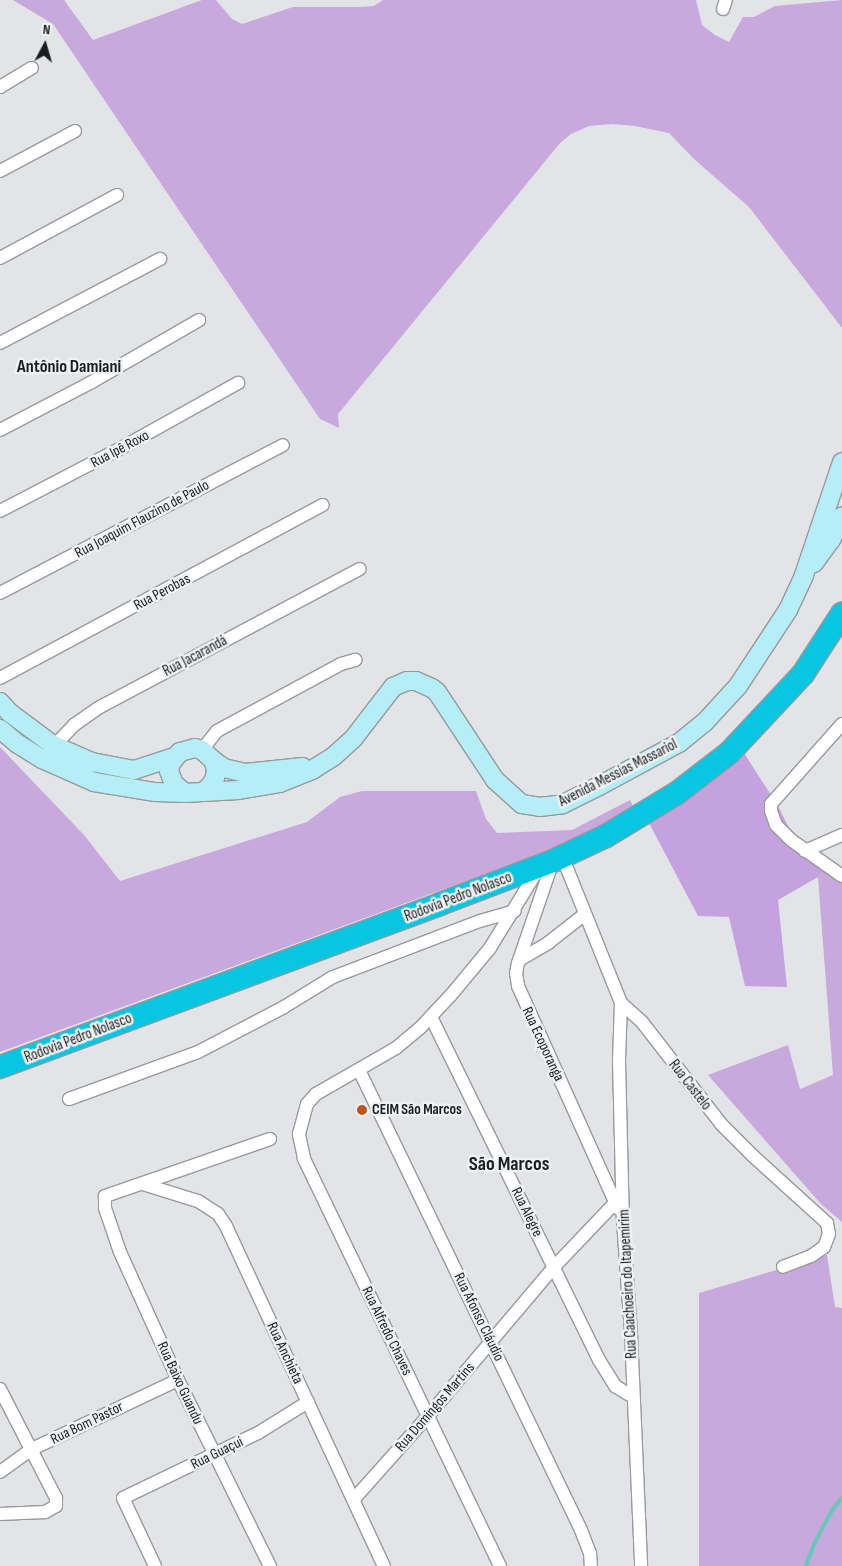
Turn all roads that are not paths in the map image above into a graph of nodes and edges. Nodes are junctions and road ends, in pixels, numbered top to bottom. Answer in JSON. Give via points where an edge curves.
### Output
{"nodes":[{"id":1,"x":32,"y":68,"type":"dead end"},
{"id":2,"x":0,"y":87,"type":"edge"},
{"id":3,"x":75,"y":131,"type":"dead end"},
{"id":4,"x":0,"y":171,"type":"edge"},
{"id":5,"x":117,"y":195,"type":"dead end"},
{"id":6,"x":0,"y":258,"type":"edge"},
{"id":7,"x":160,"y":259,"type":"dead end"},
{"id":8,"x":199,"y":320,"type":"dead end"},
{"id":9,"x":0,"y":343,"type":"edge"},
{"id":10,"x":238,"y":383,"type":"dead end"},
{"id":11,"x":0,"y":430,"type":"edge"},
{"id":12,"x":283,"y":445,"type":"dead end"},
{"id":13,"x":842,"y":462,"type":"edge"},
{"id":14,"x":323,"y":505,"type":"dead end"},
{"id":15,"x":0,"y":511,"type":"edge"},
{"id":16,"x":842,"y":516,"type":"edge"},
{"id":17,"x":360,"y":569,"type":"dead end"},
{"id":18,"x":804,"y":575,"type":"junction"},
{"id":19,"x":0,"y":593,"type":"edge"},
{"id":20,"x":842,"y":614,"type":"edge"},
{"id":21,"x":355,"y":660,"type":"dead end"},
{"id":22,"x":0,"y":678,"type":"edge"},
{"id":23,"x":0,"y":702,"type":"edge"},
{"id":24,"x":842,"y":724,"type":"edge"},
{"id":25,"x":0,"y":729,"type":"edge"},
{"id":26,"x":53,"y":745,"type":"junction"},
{"id":27,"x":208,"y":755,"type":"junction"},
{"id":28,"x":174,"y":757,"type":"junction"},
{"id":29,"x":42,"y":759,"type":"junction"},
{"id":30,"x":323,"y":764,"type":"junction"},
{"id":31,"x":203,"y":792,"type":"junction"},
{"id":32,"x":185,"y":793,"type":"junction"},
{"id":33,"x":842,"y":835,"type":"edge"},
{"id":34,"x":805,"y":851,"type":"junction"},
{"id":35,"x":552,"y":861,"type":"junction"},
{"id":36,"x":842,"y":876,"type":"edge"},
{"id":37,"x":515,"y":910,"type":"junction"},
{"id":38,"x":585,"y":914,"type":"junction"},
{"id":39,"x":519,"y":960,"type":"junction"},
{"id":40,"x":621,"y":1003,"type":"junction"},
{"id":41,"x":431,"y":1017,"type":"junction"},
{"id":42,"x":0,"y":1067,"type":"edge"},
{"id":43,"x":359,"y":1070,"type":"junction"},
{"id":44,"x":69,"y":1099,"type":"dead end"},
{"id":45,"x":270,"y":1139,"type":"dead end"},
{"id":46,"x":143,"y":1184,"type":"junction"},
{"id":47,"x":615,"y":1203,"type":"junction"},
{"id":48,"x":623,"y":1220,"type":"junction"},
{"id":49,"x":554,"y":1267,"type":"junction"},
{"id":50,"x":783,"y":1267,"type":"dead end"},
{"id":51,"x":491,"y":1341,"type":"junction"},
{"id":52,"x":178,"y":1380,"type":"junction"},
{"id":53,"x":0,"y":1389,"type":"edge"},
{"id":54,"x":633,"y":1397,"type":"junction"},
{"id":55,"x":308,"y":1402,"type":"junction"},
{"id":56,"x":428,"y":1416,"type":"junction"},
{"id":57,"x":32,"y":1449,"type":"junction"},
{"id":58,"x":214,"y":1455,"type":"junction"},
{"id":59,"x":0,"y":1472,"type":"edge"},
{"id":60,"x":354,"y":1499,"type":"junction"},
{"id":61,"x":0,"y":1514,"type":"edge"},
{"id":62,"x":155,"y":1566,"type":"edge"},
{"id":63,"x":270,"y":1566,"type":"edge"},
{"id":64,"x":384,"y":1566,"type":"edge"},
{"id":65,"x":500,"y":1566,"type":"edge"},
{"id":66,"x":591,"y":1566,"type":"edge"},
{"id":67,"x":641,"y":1566,"type":"edge"}],
"edges":[{"from":1,"to":2,"type":"street"},
{"from":3,"to":4,"type":"street"},
{"from":5,"to":6,"type":"street"},
{"from":7,"to":9,"type":"street"},
{"from":8,"to":11,"type":"street"},
{"from":10,"to":15,"type":"street","name":"Rua Ipê Roxo"},
{"from":12,"to":19,"type":"street","name":"Rua Joaquim Flauzino de Paulo"},
{"from":13,"to":18,"type":"street","name":"Avenida Messias Massariol"},
{"from":14,"to":22,"type":"street","name":"Rua Perobas"},
{"from":16,"to":18,"type":"street","name":"Avenida Messias Massariol","via":[[831,540]]},
{"from":17,"to":26,"type":"street","name":"Rua Jacarandá","via":[[100,707]]},
{"from":18,"to":30,"type":"street","name":"Avenida Messias Massariol","via":[[788,610],[754,664],[704,722],[679,743],[563,804],[531,807],[507,792],[495,780],[437,692],[416,681],[393,687],[353,739]]},
{"from":20,"to":35,"type":"highway","name":"Rodovia Pedro Nolasco","via":[[803,674],[729,753],[644,814]]},
{"from":21,"to":27,"type":"street","via":[[341,664],[217,731]]},
{"from":23,"to":26,"type":"street"},
{"from":24,"to":34,"type":"street","via":[[772,804],[776,825]]},
{"from":25,"to":29,"type":"street"},
{"from":26,"to":28,"type":"street","via":[[92,762],[125,770],[141,769]]},
{"from":26,"to":29,"type":"street","name":"Rua Jacarandá"},
{"from":27,"to":28,"type":"street","via":[[187,749]]},
{"from":27,"to":30,"type":"street","via":[[224,768],[245,773]]},
{"from":27,"to":31,"type":"street","via":[[216,769],[215,778]]},
{"from":28,"to":32,"type":"street","via":[[170,778],[178,790]]},
{"from":29,"to":32,"type":"street","via":[[94,782],[146,791]]},
{"from":30,"to":31,"type":"street","name":"Avenida Messias Massariol","via":[[280,783]]},
{"from":31,"to":32,"type":"street"},
{"from":33,"to":34,"type":"street"},
{"from":34,"to":36,"type":"street"},
{"from":35,"to":37,"type":"street"},
{"from":35,"to":38,"type":"street","name":"Rua Castelo"},
{"from":35,"to":39,"type":"street","name":"Rua Ecoporanga"},
{"from":35,"to":42,"type":"highway","name":"Rodovia Pedro Nolasco"},
{"from":37,"to":41,"type":"street","via":[[484,955]]},
{"from":37,"to":44,"type":"street","via":[[333,977],[198,1052]]},
{"from":38,"to":39,"type":"street","via":[[548,943]]},
{"from":38,"to":40,"type":"street","name":"Rua Castelo"},
{"from":39,"to":47,"type":"street","name":"Rua Ecoporanga","via":[[516,973],[522,998]]},
{"from":40,"to":48,"type":"street","name":"Rua Caachoeiro do Itapemirim","via":[[619,1061]]},
{"from":40,"to":50,"type":"street","name":"Rua Castelo","via":[[642,1022],[722,1124],[827,1223],[829,1234],[824,1247]]},
{"from":41,"to":43,"type":"street","via":[[396,1048]]},
{"from":41,"to":49,"type":"street","name":"Rua Alegre"},
{"from":43,"to":51,"type":"street","name":"Rua Afonso Cláudio"},
{"from":43,"to":56,"type":"street","name":"Rua Alfredo Chaves","via":[[316,1094],[307,1104],[299,1142]]},
{"from":45,"to":46,"type":"street"},
{"from":46,"to":52,"type":"street","name":"Rua Baixo Guandu","via":[[105,1196],[105,1208],[111,1230]]},
{"from":46,"to":55,"type":"street","name":"Rua Anchieta","via":[[198,1201],[218,1214]]},
{"from":47,"to":48,"type":"street","name":"Rua Ecoporanga"},
{"from":47,"to":49,"type":"street","name":"Rua Domingos Martins"},
{"from":48,"to":54,"type":"street","name":"Rua Caachoeiro do Itapemirim","via":[[630,1299]]},
{"from":49,"to":51,"type":"street","name":"Rua Domingos Martins"},
{"from":49,"to":54,"type":"street","name":"Rua Alegre","via":[[608,1376],[615,1386]]},
{"from":51,"to":56,"type":"street","name":"Rua Domingos Martins"},
{"from":51,"to":66,"type":"street","name":"Rua Afonso Cláudio","via":[[581,1530],[590,1553]]},
{"from":52,"to":57,"type":"street","name":"Rua Bom Pastor"},
{"from":52,"to":58,"type":"street","name":"Rua Baixo Guandu"},
{"from":53,"to":57,"type":"street"},
{"from":54,"to":67,"type":"street","name":"Rua Caachoeiro do Itapemirim"},
{"from":55,"to":58,"type":"street","name":"Rua Guaçui","via":[[278,1422]]},
{"from":55,"to":60,"type":"street","name":"Rua Anchieta"},
{"from":56,"to":60,"type":"street","name":"Rua Domingos Martins"},
{"from":56,"to":65,"type":"street","name":"Rua Alfredo Chaves"},
{"from":57,"to":59,"type":"street","name":"Rua Bom Pastor"},
{"from":57,"to":61,"type":"street","via":[[55,1492],[56,1506],[45,1512]]},
{"from":58,"to":62,"type":"street","name":"Rua Guaçui","via":[[123,1498]]},
{"from":58,"to":63,"type":"street","name":"Rua Baixo Guandu"},
{"from":60,"to":64,"type":"street","name":"Rua Anchieta"}]}
